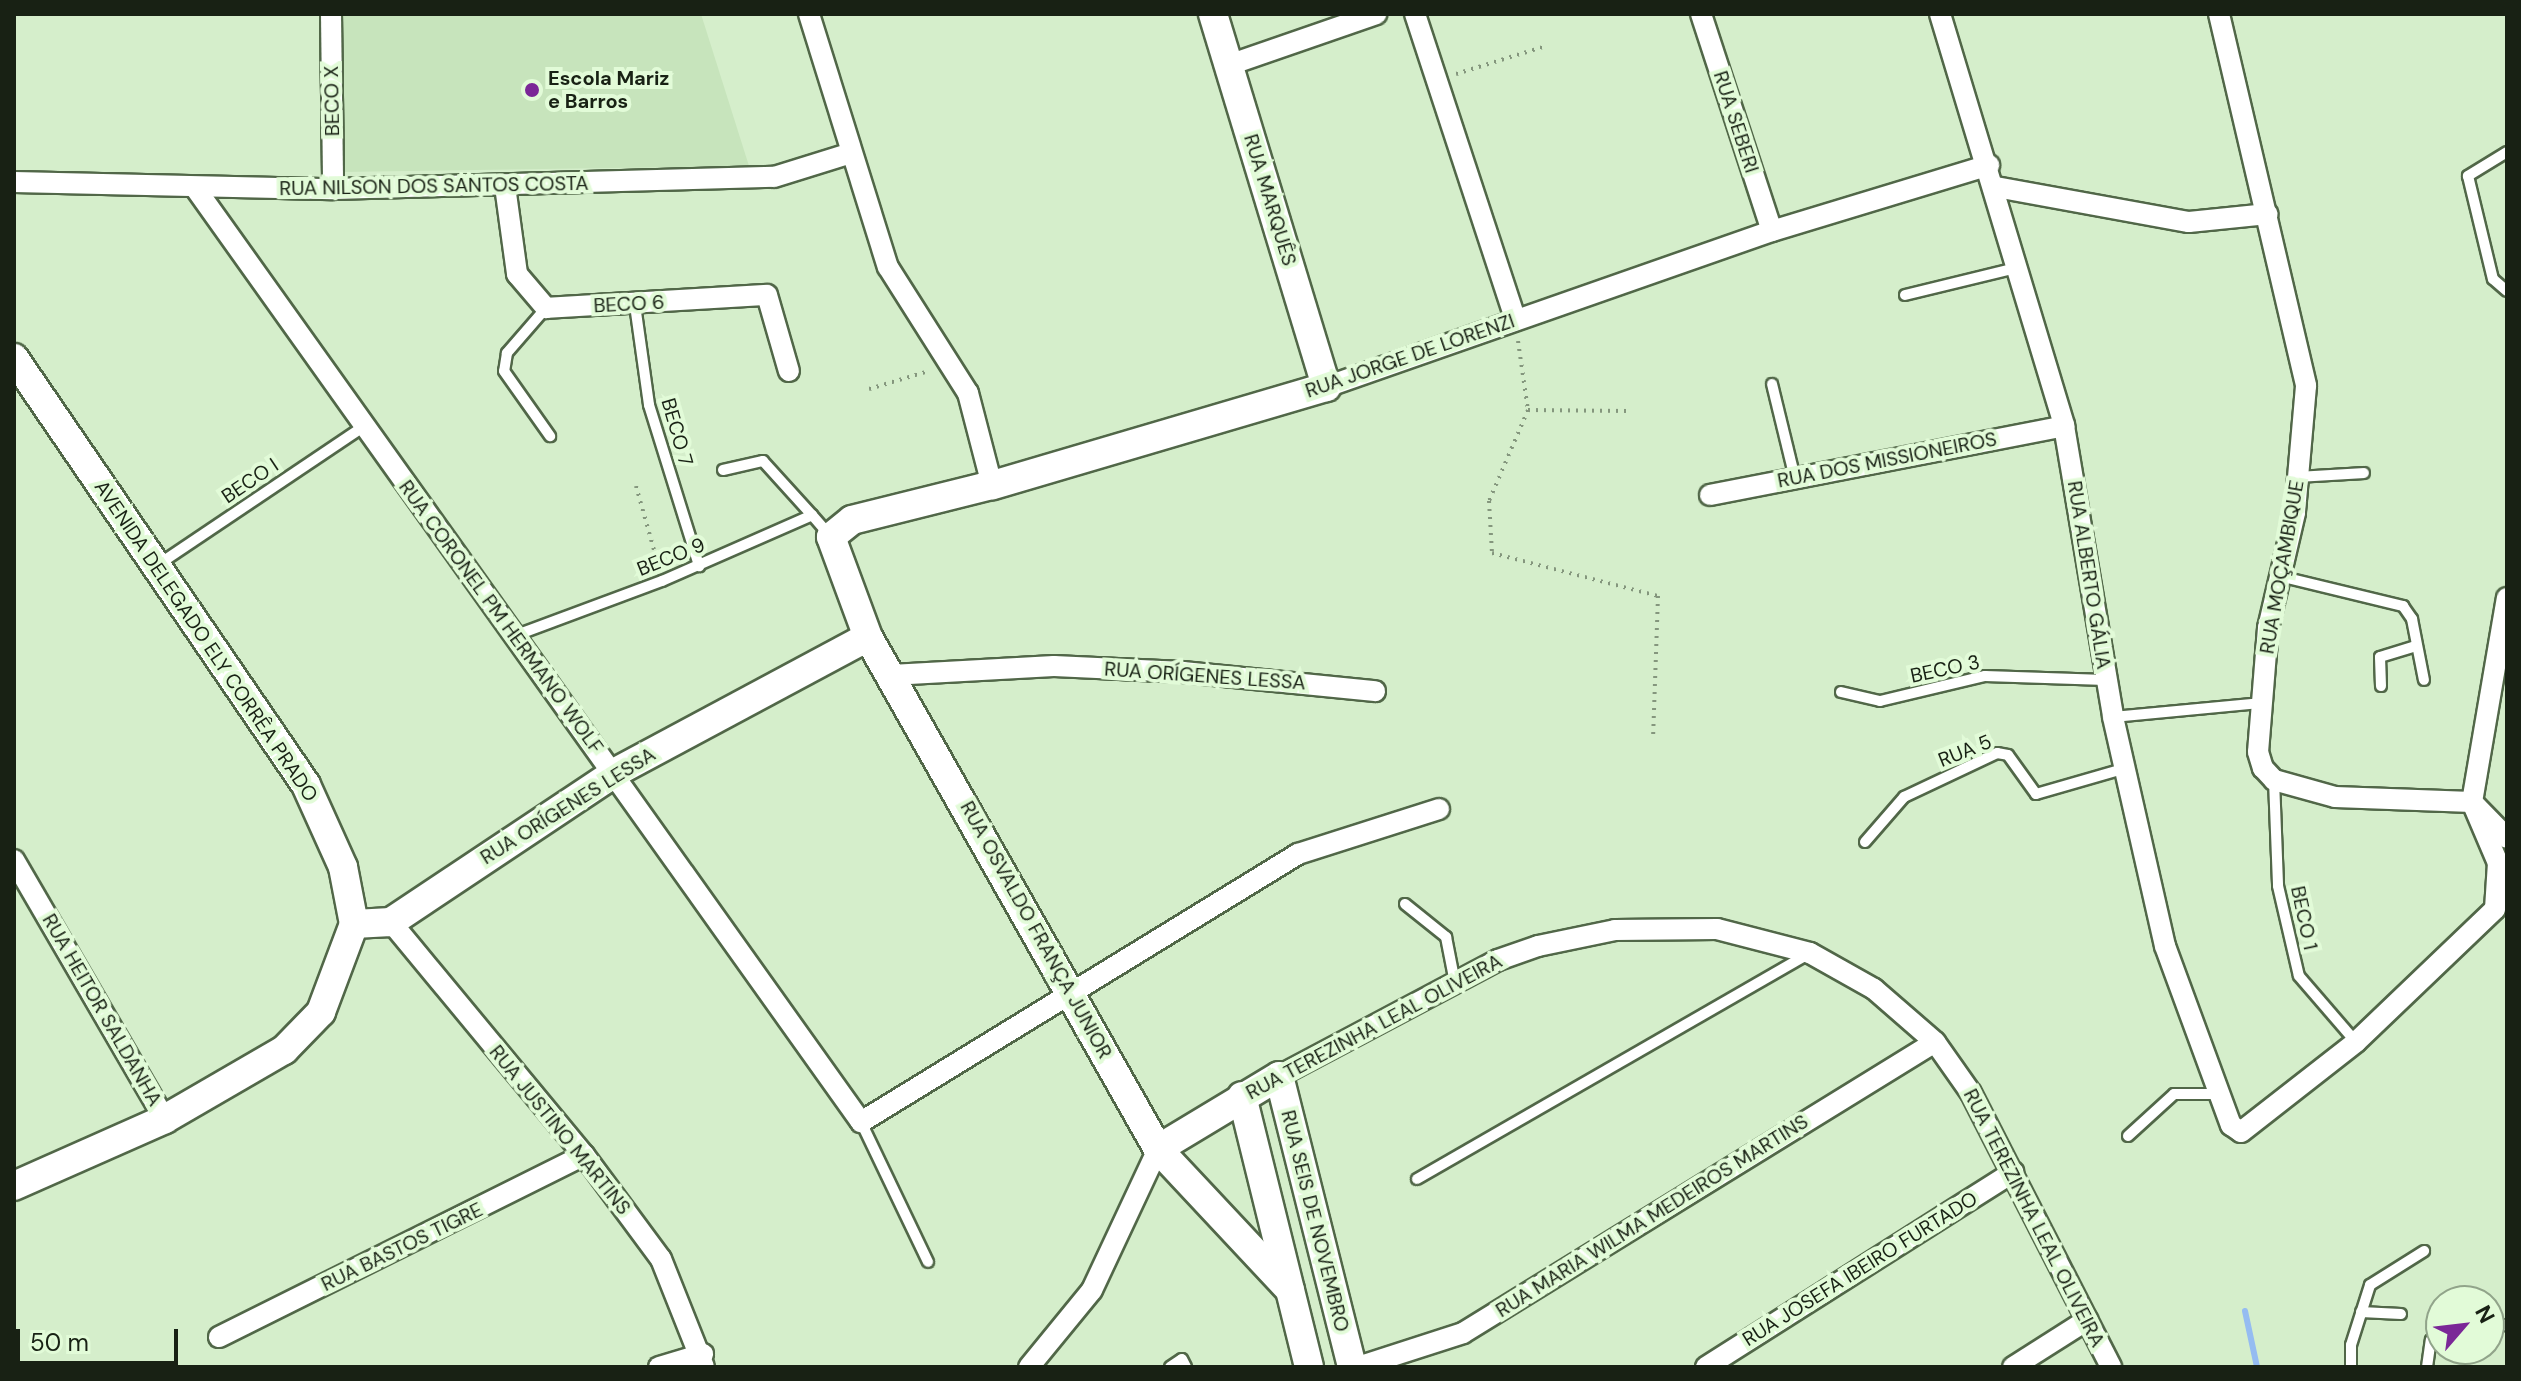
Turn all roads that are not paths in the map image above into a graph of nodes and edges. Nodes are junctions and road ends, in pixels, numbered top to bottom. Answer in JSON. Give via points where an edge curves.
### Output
{"nodes":[{"id":1,"x":331,"y":14,"type":"edge"},
{"id":2,"x":809,"y":14,"type":"edge"},
{"id":3,"x":1213,"y":14,"type":"edge"},
{"id":4,"x":1376,"y":14,"type":"edge"},
{"id":5,"x":1415,"y":14,"type":"edge"},
{"id":6,"x":1701,"y":14,"type":"edge"},
{"id":7,"x":1940,"y":14,"type":"edge"},
{"id":8,"x":2219,"y":14,"type":"edge"},
{"id":9,"x":1229,"y":65,"type":"junction"},
{"id":10,"x":2507,"y":152,"type":"edge"},
{"id":11,"x":851,"y":153,"type":"junction"},
{"id":12,"x":1989,"y":165,"type":"junction"},
{"id":13,"x":14,"y":182,"type":"edge"},
{"id":14,"x":505,"y":186,"type":"junction"},
{"id":15,"x":1996,"y":187,"type":"junction"},
{"id":16,"x":196,"y":189,"type":"junction"},
{"id":17,"x":333,"y":189,"type":"junction"},
{"id":18,"x":2268,"y":214,"type":"junction"},
{"id":19,"x":1772,"y":231,"type":"junction"},
{"id":20,"x":2020,"y":267,"type":"junction"},
{"id":21,"x":2507,"y":291,"type":"edge"},
{"id":22,"x":1905,"y":295,"type":"dead end"},
{"id":23,"x":635,"y":305,"type":"junction"},
{"id":24,"x":546,"y":308,"type":"junction"},
{"id":25,"x":1515,"y":319,"type":"junction"},
{"id":26,"x":14,"y":358,"type":"edge"},
{"id":27,"x":789,"y":371,"type":"dead end"},
{"id":28,"x":1772,"y":384,"type":"dead end"},
{"id":29,"x":1326,"y":387,"type":"junction"},
{"id":30,"x":2064,"y":426,"type":"junction"},
{"id":31,"x":363,"y":427,"type":"junction"},
{"id":32,"x":550,"y":436,"type":"dead end"},
{"id":33,"x":723,"y":470,"type":"dead end"},
{"id":34,"x":2364,"y":473,"type":"dead end"},
{"id":35,"x":2298,"y":477,"type":"junction"},
{"id":36,"x":1795,"y":478,"type":"junction"},
{"id":37,"x":992,"y":485,"type":"junction"},
{"id":38,"x":1710,"y":495,"type":"dead end"},
{"id":39,"x":812,"y":515,"type":"junction"},
{"id":40,"x":831,"y":537,"type":"junction"},
{"id":41,"x":156,"y":566,"type":"junction"},
{"id":42,"x":699,"y":566,"type":"junction"},
{"id":43,"x":2279,"y":576,"type":"junction"},
{"id":44,"x":2507,"y":598,"type":"edge"},
{"id":45,"x":514,"y":636,"type":"junction"},
{"id":46,"x":868,"y":637,"type":"junction"},
{"id":47,"x":2416,"y":646,"type":"junction"},
{"id":48,"x":891,"y":675,"type":"junction"},
{"id":49,"x":2106,"y":680,"type":"junction"},
{"id":50,"x":2424,"y":680,"type":"dead end"},
{"id":51,"x":2381,"y":686,"type":"dead end"},
{"id":52,"x":1375,"y":691,"type":"dead end"},
{"id":53,"x":1841,"y":692,"type":"dead end"},
{"id":54,"x":2262,"y":703,"type":"junction"},
{"id":55,"x":2113,"y":717,"type":"junction"},
{"id":56,"x":2126,"y":768,"type":"junction"},
{"id":57,"x":614,"y":773,"type":"junction"},
{"id":58,"x":2274,"y":780,"type":"junction"},
{"id":59,"x":2472,"y":802,"type":"junction"},
{"id":60,"x":1439,"y":809,"type":"dead end"},
{"id":61,"x":2507,"y":838,"type":"edge"},
{"id":62,"x":1865,"y":842,"type":"dead end"},
{"id":63,"x":14,"y":860,"type":"edge"},
{"id":64,"x":1405,"y":904,"type":"dead end"},
{"id":65,"x":391,"y":922,"type":"junction"},
{"id":66,"x":354,"y":924,"type":"junction"},
{"id":67,"x":1810,"y":953,"type":"junction"},
{"id":68,"x":1455,"y":983,"type":"junction"},
{"id":69,"x":1072,"y":992,"type":"junction"},
{"id":70,"x":1935,"y":1042,"type":"junction"},
{"id":71,"x":2356,"y":1042,"type":"junction"},
{"id":72,"x":1279,"y":1076,"type":"junction"},
{"id":73,"x":2221,"y":1094,"type":"junction"},
{"id":74,"x":1242,"y":1096,"type":"junction"},
{"id":75,"x":165,"y":1119,"type":"junction"},
{"id":76,"x":861,"y":1122,"type":"junction"},
{"id":77,"x":2128,"y":1136,"type":"dead end"},
{"id":78,"x":1158,"y":1149,"type":"junction"},
{"id":79,"x":584,"y":1155,"type":"junction"},
{"id":80,"x":2013,"y":1172,"type":"junction"},
{"id":81,"x":1417,"y":1179,"type":"dead end"},
{"id":82,"x":14,"y":1186,"type":"edge"},
{"id":83,"x":2424,"y":1251,"type":"dead end"},
{"id":84,"x":928,"y":1262,"type":"dead end"},
{"id":85,"x":1290,"y":1290,"type":"junction"},
{"id":86,"x":2361,"y":1312,"type":"junction"},
{"id":87,"x":2401,"y":1314,"type":"dead end"},
{"id":88,"x":2087,"y":1320,"type":"junction"},
{"id":89,"x":219,"y":1337,"type":"dead end"},
{"id":90,"x":704,"y":1360,"type":"edge"},
{"id":91,"x":659,"y":1367,"type":"edge"},
{"id":92,"x":1029,"y":1367,"type":"edge"},
{"id":93,"x":1170,"y":1367,"type":"edge"},
{"id":94,"x":1186,"y":1367,"type":"edge"},
{"id":95,"x":1309,"y":1367,"type":"edge"},
{"id":96,"x":1352,"y":1367,"type":"edge"},
{"id":97,"x":1358,"y":1367,"type":"edge"},
{"id":98,"x":1706,"y":1367,"type":"edge"},
{"id":99,"x":2013,"y":1367,"type":"edge"},
{"id":100,"x":2111,"y":1367,"type":"edge"},
{"id":101,"x":2351,"y":1367,"type":"edge"}],
"edges":[{"from":1,"to":17,"type":"street","name":"BECO X"},
{"from":2,"to":11,"type":"street"},
{"from":3,"to":9,"type":"street","name":"RUA MARQUÊS"},
{"from":4,"to":9,"type":"street"},
{"from":5,"to":25,"type":"street"},
{"from":6,"to":19,"type":"street","name":"RUA SEBERI"},
{"from":7,"to":12,"type":"street","name":"RUA ALBERTO GÁLIA"},
{"from":8,"to":18,"type":"street","name":"RUA MOÇAMBIQUE"},
{"from":9,"to":29,"type":"street","name":"RUA MARQUÊS"},
{"from":10,"to":21,"type":"lane","via":[[2468,176],[2493,279]]},
{"from":11,"to":14,"type":"street","name":"RUA NILSON DOS SANTOS COSTA","via":[[774,177]]},
{"from":11,"to":37,"type":"street","via":[[888,267],[972,404]]},
{"from":12,"to":15,"type":"street","name":"RUA ALBERTO GÁLIA"},
{"from":12,"to":19,"type":"street","name":"RUA JORGE DE LORENZI"},
{"from":13,"to":16,"type":"street","name":"RUA NILSON DOS SANTOS COSTA"},
{"from":14,"to":17,"type":"street","name":"RUA NILSON DOS SANTOS COSTA"},
{"from":14,"to":24,"type":"street","via":[[517,274]]},
{"from":15,"to":18,"type":"street","via":[[2189,222]]},
{"from":15,"to":20,"type":"street","name":"RUA ALBERTO GÁLIA"},
{"from":16,"to":17,"type":"street","name":"RUA NILSON DOS SANTOS COSTA"},
{"from":16,"to":31,"type":"street","name":"RUA CORONEL PM HERMANO WOLF"},
{"from":18,"to":35,"type":"street","name":"RUA MOÇAMBIQUE","via":[[2306,386]]},
{"from":19,"to":25,"type":"street","name":"RUA JORGE DE LORENZI"},
{"from":20,"to":22,"type":"lane"},
{"from":20,"to":30,"type":"street","name":"RUA ALBERTO GÁLIA"},
{"from":23,"to":24,"type":"street","name":"BECO 6"},
{"from":23,"to":27,"type":"street","name":"BECO 6","via":[[767,295]]},
{"from":23,"to":42,"type":"lane","name":"BECO 7","via":[[649,405]]},
{"from":24,"to":32,"type":"lane","via":[[504,361],[504,371]]},
{"from":25,"to":29,"type":"street","name":"RUA JORGE DE LORENZI"},
{"from":26,"to":41,"type":"street","name":"AVENIDA DELEGADO ELY CORRÊA PRADO"},
{"from":28,"to":36,"type":"lane"},
{"from":29,"to":37,"type":"street","name":"RUA JORGE DE LORENZI"},
{"from":30,"to":36,"type":"street","name":"RUA DOS MISSIONEIROS"},
{"from":30,"to":49,"type":"street","name":"RUA ALBERTO GÁLIA"},
{"from":31,"to":41,"type":"lane","name":"BECO I"},
{"from":31,"to":45,"type":"street","name":"RUA CORONEL PM HERMANO WOLF"},
{"from":33,"to":39,"type":"lane","via":[[763,461]]},
{"from":34,"to":35,"type":"lane"},
{"from":35,"to":43,"type":"street","name":"RUA MOÇAMBIQUE"},
{"from":36,"to":38,"type":"street","name":"RUA DOS MISSIONEIROS"},
{"from":37,"to":40,"type":"street","name":"RUA JORGE DE LORENZI","via":[[852,520]]},
{"from":39,"to":40,"type":"lane"},
{"from":39,"to":42,"type":"lane","name":"BECO 9"},
{"from":40,"to":46,"type":"street","name":"RUA OSVALDO FRANÇA JUNIOR"},
{"from":41,"to":66,"type":"street","name":"AVENIDA DELEGADO ELY CORRÊA PRADO","via":[[306,785],[343,867]]},
{"from":42,"to":45,"type":"lane","name":"BECO 9"},
{"from":43,"to":47,"type":"lane","via":[[2403,606],[2412,619]]},
{"from":43,"to":54,"type":"street","name":"RUA MOÇAMBIQUE","via":[[2268,628]]},
{"from":44,"to":59,"type":"street"},
{"from":45,"to":57,"type":"street","name":"RUA CORONEL PM HERMANO WOLF"},
{"from":46,"to":48,"type":"street","name":"RUA OSVALDO FRANÇA JUNIOR"},
{"from":46,"to":57,"type":"street","name":"RUA ORÍGENES LESSA"},
{"from":47,"to":50,"type":"lane"},
{"from":47,"to":51,"type":"lane","via":[[2380,657]]},
{"from":48,"to":52,"type":"street","name":"RUA ORÍGENES LESSA","via":[[1054,666],[1183,672]]},
{"from":48,"to":69,"type":"street","name":"RUA OSVALDO FRANÇA JUNIOR"},
{"from":49,"to":53,"type":"lane","name":"BECO 3","via":[[1985,676],[1880,701]]},
{"from":49,"to":55,"type":"street","name":"RUA ALBERTO GÁLIA"},
{"from":54,"to":55,"type":"lane"},
{"from":54,"to":58,"type":"street","name":"RUA MOÇAMBIQUE","via":[[2258,752]]},
{"from":55,"to":56,"type":"street","name":"RUA ALBERTO GÁLIA"},
{"from":56,"to":62,"type":"lane","name":"RUA 5","via":[[2036,794],[2008,755],[1997,753],[1904,797]]},
{"from":56,"to":73,"type":"street","name":"RUA ALBERTO GÁLIA","via":[[2165,946]]},
{"from":57,"to":65,"type":"street","name":"RUA ORÍGENES LESSA"},
{"from":57,"to":76,"type":"street","name":"RUA CORONEL PM HERMANO WOLF"},
{"from":58,"to":59,"type":"street","via":[[2335,797]]},
{"from":58,"to":71,"type":"lane","name":"BECO 1","via":[[2278,886],[2299,976]]},
{"from":59,"to":61,"type":"street"},
{"from":59,"to":71,"type":"street","via":[[2498,863],[2495,909]]},
{"from":60,"to":69,"type":"street","via":[[1298,854]]},
{"from":63,"to":75,"type":"street","name":"RUA HEITOR SALDANHA"},
{"from":64,"to":68,"type":"lane","via":[[1446,937]]},
{"from":65,"to":66,"type":"street"},
{"from":65,"to":79,"type":"street","name":"RUA JUSTINO MARTINS"},
{"from":66,"to":75,"type":"street","via":[[321,1012],[284,1050]]},
{"from":67,"to":68,"type":"street","name":"RUA TEREZINHA LEAL OLIVEIRA","via":[[1717,929],[1615,930],[1538,946]]},
{"from":67,"to":70,"type":"street","name":"RUA TEREZINHA LEAL OLIVEIRA","via":[[1874,989]]},
{"from":67,"to":81,"type":"lane"},
{"from":68,"to":72,"type":"street","name":"RUA TEREZINHA LEAL OLIVEIRA"},
{"from":69,"to":76,"type":"street"},
{"from":69,"to":78,"type":"street","name":"RUA OSVALDO FRANÇA JUNIOR"},
{"from":70,"to":80,"type":"street","name":"RUA TEREZINHA LEAL OLIVEIRA","via":[[1971,1093]]},
{"from":70,"to":97,"type":"street","name":"RUA MARIA WILMA MEDEIROS MARTINS","via":[[1463,1333]]},
{"from":71,"to":73,"type":"street","name":"RUA ALBERTO GÁLIA","via":[[2241,1132],[2231,1125]]},
{"from":72,"to":74,"type":"street","name":"RUA TEREZINHA LEAL OLIVEIRA"},
{"from":72,"to":96,"type":"street","name":"RUA SEIS DE NOVEMBRO"},
{"from":73,"to":77,"type":"lane","via":[[2174,1094]]},
{"from":74,"to":78,"type":"street","name":"RUA TEREZINHA LEAL OLIVEIRA"},
{"from":74,"to":85,"type":"street","name":"RUA SEIS DE NOVEMBRO"},
{"from":75,"to":82,"type":"street"},
{"from":76,"to":84,"type":"lane"},
{"from":78,"to":85,"type":"street","name":"RUA OSVALDO FRANÇA JUNIOR"},
{"from":78,"to":92,"type":"street","via":[[1092,1290]]},
{"from":79,"to":89,"type":"street","name":"RUA BASTOS TIGRE"},
{"from":79,"to":90,"type":"street","name":"RUA JUSTINO MARTINS","via":[[661,1259]]},
{"from":80,"to":88,"type":"street","name":"RUA TEREZINHA LEAL OLIVEIRA"},
{"from":80,"to":98,"type":"street","name":"RUA JOSEFA IBEIRO FURTADO"},
{"from":83,"to":86,"type":"lane","via":[[2370,1285]]},
{"from":85,"to":95,"type":"street","name":"RUA SEIS DE NOVEMBRO"},
{"from":86,"to":87,"type":"lane"},
{"from":86,"to":101,"type":"lane"},
{"from":88,"to":99,"type":"street"},
{"from":88,"to":100,"type":"street","name":"RUA TEREZINHA LEAL OLIVEIRA"},
{"from":90,"to":91,"type":"street"},
{"from":93,"to":94,"type":"lane","via":[[1182,1359]]}]}
